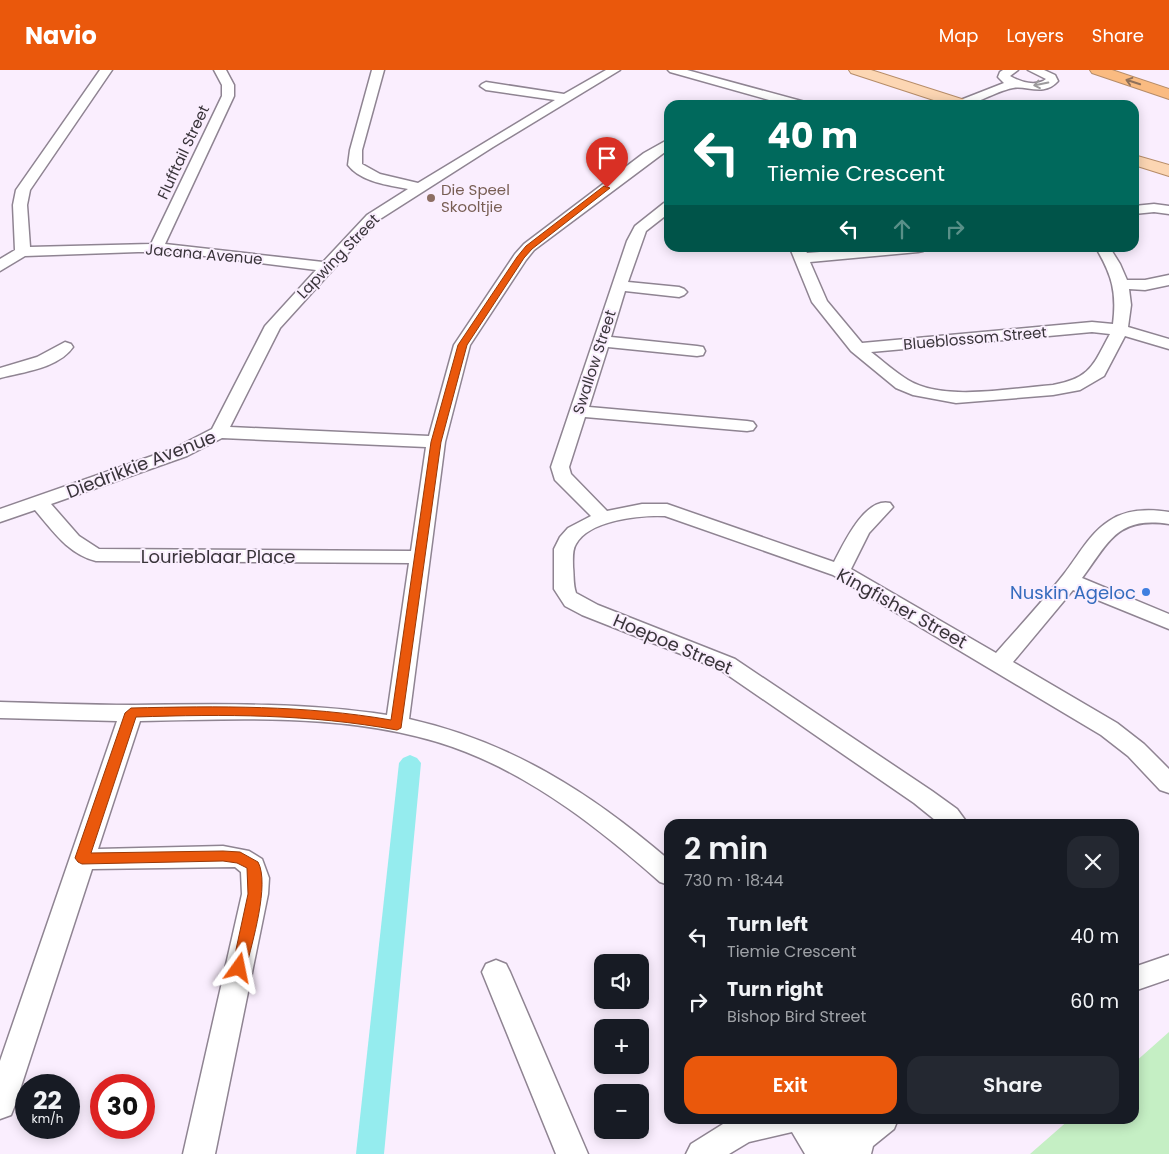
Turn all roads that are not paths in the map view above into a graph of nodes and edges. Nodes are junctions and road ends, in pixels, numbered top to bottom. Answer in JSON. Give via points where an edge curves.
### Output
{"nodes":[{"id":1,"x":106,"y":70,"type":"edge"},
{"id":2,"x":220,"y":70,"type":"edge"},
{"id":3,"x":378,"y":70,"type":"edge"},
{"id":4,"x":614,"y":70,"type":"edge"},
{"id":5,"x":674,"y":70,"type":"edge"},
{"id":6,"x":856,"y":70,"type":"edge"},
{"id":7,"x":1012,"y":70,"type":"edge"},
{"id":8,"x":1034,"y":70,"type":"edge"},
{"id":9,"x":1097,"y":70,"type":"edge"},
{"id":10,"x":1143,"y":70,"type":"edge"},
{"id":11,"x":1169,"y":78,"type":"edge"},
{"id":12,"x":1014,"y":83,"type":"junction"},
{"id":13,"x":486,"y":86,"type":"dead end"},
{"id":14,"x":919,"y":89,"type":"junction"},
{"id":15,"x":985,"y":94,"type":"junction"},
{"id":16,"x":1169,"y":94,"type":"edge"},
{"id":17,"x":769,"y":96,"type":"junction"},
{"id":18,"x":566,"y":98,"type":"junction"},
{"id":19,"x":757,"y":100,"type":"edge"},
{"id":20,"x":783,"y":100,"type":"edge"},
{"id":21,"x":952,"y":100,"type":"edge"},
{"id":22,"x":972,"y":100,"type":"edge"},
{"id":23,"x":664,"y":147,"type":"edge"},
{"id":24,"x":1139,"y":162,"type":"edge"},
{"id":25,"x":1169,"y":171,"type":"edge"},
{"id":26,"x":418,"y":187,"type":"junction"},
{"id":27,"x":1139,"y":205,"type":"edge"},
{"id":28,"x":664,"y":210,"type":"edge"},
{"id":29,"x":1169,"y":210,"type":"edge"},
{"id":30,"x":156,"y":248,"type":"junction"},
{"id":31,"x":22,"y":252,"type":"junction"},
{"id":32,"x":822,"y":252,"type":"edge"},
{"id":33,"x":1106,"y":252,"type":"edge"},
{"id":34,"x":798,"y":253,"type":"edge"},
{"id":35,"x":0,"y":266,"type":"edge"},
{"id":36,"x":326,"y":267,"type":"junction"},
{"id":37,"x":1169,"y":280,"type":"edge"},
{"id":38,"x":1121,"y":284,"type":"junction"},
{"id":39,"x":619,"y":286,"type":"junction"},
{"id":40,"x":679,"y":292,"type":"dead end"},
{"id":41,"x":1116,"y":335,"type":"junction"},
{"id":42,"x":600,"y":341,"type":"junction"},
{"id":43,"x":1169,"y":344,"type":"edge"},
{"id":44,"x":65,"y":347,"type":"dead end"},
{"id":45,"x":857,"y":348,"type":"junction"},
{"id":46,"x":697,"y":351,"type":"dead end"},
{"id":47,"x":0,"y":373,"type":"edge"},
{"id":48,"x":578,"y":411,"type":"junction"},
{"id":49,"x":746,"y":426,"type":"dead end"},
{"id":50,"x":219,"y":432,"type":"junction"},
{"id":51,"x":436,"y":442,"type":"junction"},
{"id":52,"x":39,"y":502,"type":"junction"},
{"id":53,"x":883,"y":507,"type":"dead end"},
{"id":54,"x":0,"y":516,"type":"edge"},
{"id":55,"x":603,"y":518,"type":"junction"},
{"id":56,"x":1169,"y":518,"type":"edge"},
{"id":57,"x":419,"y":557,"type":"junction"},
{"id":58,"x":840,"y":571,"type":"junction"},
{"id":59,"x":1070,"y":581,"type":"junction"},
{"id":60,"x":1169,"y":622,"type":"edge"},
{"id":61,"x":1000,"y":664,"type":"junction"},
{"id":62,"x":0,"y":710,"type":"edge"},
{"id":63,"x":131,"y":713,"type":"junction"},
{"id":64,"x":397,"y":725,"type":"junction"},
{"id":65,"x":1169,"y":784,"type":"edge"},
{"id":66,"x":951,"y":819,"type":"edge"},
{"id":67,"x":82,"y":858,"type":"junction"},
{"id":68,"x":664,"y":871,"type":"edge"},
{"id":69,"x":1169,"y":966,"type":"edge"},
{"id":70,"x":496,"y":972,"type":"dead end"},
{"id":71,"x":1139,"y":977,"type":"edge"},
{"id":72,"x":9,"y":1055,"type":"edge"},
{"id":73,"x":0,"y":1105,"type":"edge"},
{"id":74,"x":747,"y":1124,"type":"edge"},
{"id":75,"x":807,"y":1124,"type":"edge"},
{"id":76,"x":837,"y":1124,"type":"edge"},
{"id":77,"x":877,"y":1124,"type":"edge"},
{"id":78,"x":855,"y":1153,"type":"edge"},
{"id":79,"x":199,"y":1154,"type":"edge"},
{"id":80,"x":572,"y":1154,"type":"edge"},
{"id":81,"x":702,"y":1154,"type":"edge"},
{"id":82,"x":822,"y":1154,"type":"edge"}],
"edges":[{"from":1,"to":31,"type":"street","via":[[23,190],[20,199]]},
{"from":2,"to":30,"type":"street","name":"Flufftail Street","via":[[228,85],[228,96]]},
{"from":3,"to":26,"type":"street","via":[[356,150],[355,166],[372,176]]},
{"from":4,"to":18,"type":"street","name":"Lapwing Street"},
{"from":5,"to":17,"type":"street"},
{"from":6,"to":14,"type":"main road"},
{"from":7,"to":12,"type":"street","via":[[1004,77]]},
{"from":8,"to":12,"type":"street","one_way":true,"via":[[1047,74],[1052,80],[1033,86]]},
{"from":16,"to":9,"type":"highway","one_way":true},
{"from":10,"to":11,"type":"highway"},
{"from":12,"to":15,"type":"street"},
{"from":13,"to":18,"type":"street"},
{"from":14,"to":15,"type":"main road"},
{"from":14,"to":21,"type":"main road"},
{"from":15,"to":22,"type":"street"},
{"from":17,"to":19,"type":"street"},
{"from":17,"to":20,"type":"street"},
{"from":18,"to":26,"type":"street","name":"Lapwing Street"},
{"from":23,"to":51,"type":"street","via":[[537,240],[520,257],[462,345]]},
{"from":24,"to":25,"type":"main road"},
{"from":26,"to":36,"type":"street","name":"Lapwing Street","via":[[372,218]]},
{"from":27,"to":29,"type":"street"},
{"from":28,"to":39,"type":"street","name":"Swallow Street","via":[[636,235]]},
{"from":30,"to":31,"type":"street","name":"Jacana Avenue"},
{"from":30,"to":36,"type":"street","name":"Jacana Avenue"},
{"from":31,"to":35,"type":"street"},
{"from":32,"to":34,"type":"street"},
{"from":33,"to":38,"type":"street"},
{"from":34,"to":45,"type":"street","via":[[820,302]]},
{"from":36,"to":50,"type":"street","name":"Lapwing Street","via":[[268,333]]},
{"from":37,"to":38,"type":"street","via":[[1145,285]]},
{"from":38,"to":41,"type":"street","via":[[1123,305]]},
{"from":39,"to":40,"type":"street"},
{"from":39,"to":42,"type":"street","name":"Swallow Street"},
{"from":41,"to":43,"type":"street","name":"Blueblossom Street"},
{"from":41,"to":45,"type":"street","name":"Blueblossom Street","via":[[1092,327]]},
{"from":41,"to":45,"type":"street","via":[[1098,372],[1074,386],[973,398],[919,391],[902,384]]},
{"from":42,"to":46,"type":"street"},
{"from":42,"to":48,"type":"street","name":"Swallow Street"},
{"from":44,"to":47,"type":"street","via":[[45,359]]},
{"from":48,"to":49,"type":"street"},
{"from":48,"to":55,"type":"street","name":"Swallow Street","via":[[560,472]]},
{"from":50,"to":51,"type":"street","name":"Diedrikkie Avenue"},
{"from":50,"to":52,"type":"street","name":"Diedrikkie Avenue","via":[[181,452]]},
{"from":51,"to":57,"type":"street"},
{"from":52,"to":54,"type":"street","name":"Diedrikkie Avenue"},
{"from":52,"to":57,"type":"street","name":"Lourieblaar Place","via":[[78,545],[96,555]]},
{"from":53,"to":58,"type":"street","via":[[860,530]]},
{"from":55,"to":58,"type":"street","name":"Kingfisher Street","via":[[639,510],[667,510]]},
{"from":55,"to":66,"type":"street","name":"Hoepoe Street","via":[[577,532],[564,549],[563,589],[569,599],[727,664]]},
{"from":56,"to":59,"type":"street","via":[[1153,515],[1119,523],[1109,530]]},
{"from":57,"to":64,"type":"street"},
{"from":58,"to":61,"type":"street","name":"Kingfisher Street"},
{"from":59,"to":60,"type":"street"},
{"from":59,"to":61,"type":"street"},
{"from":61,"to":65,"type":"street","name":"Kingfisher Street","via":[[1124,739]]},
{"from":62,"to":63,"type":"street"},
{"from":63,"to":64,"type":"street","via":[[293,712],[346,716]]},
{"from":63,"to":67,"type":"street"},
{"from":64,"to":68,"type":"street","via":[[474,747],[529,773],[602,819]]},
{"from":67,"to":72,"type":"street"},
{"from":67,"to":79,"type":"street","via":[[223,856],[240,858],[253,866],[255,894]]},
{"from":69,"to":71,"type":"street"},
{"from":70,"to":80,"type":"street"},
{"from":72,"to":73,"type":"street"},
{"from":74,"to":81,"type":"street"},
{"from":75,"to":82,"type":"street"},
{"from":76,"to":78,"type":"street"},
{"from":77,"to":78,"type":"street","via":[[862,1136]]}]}
